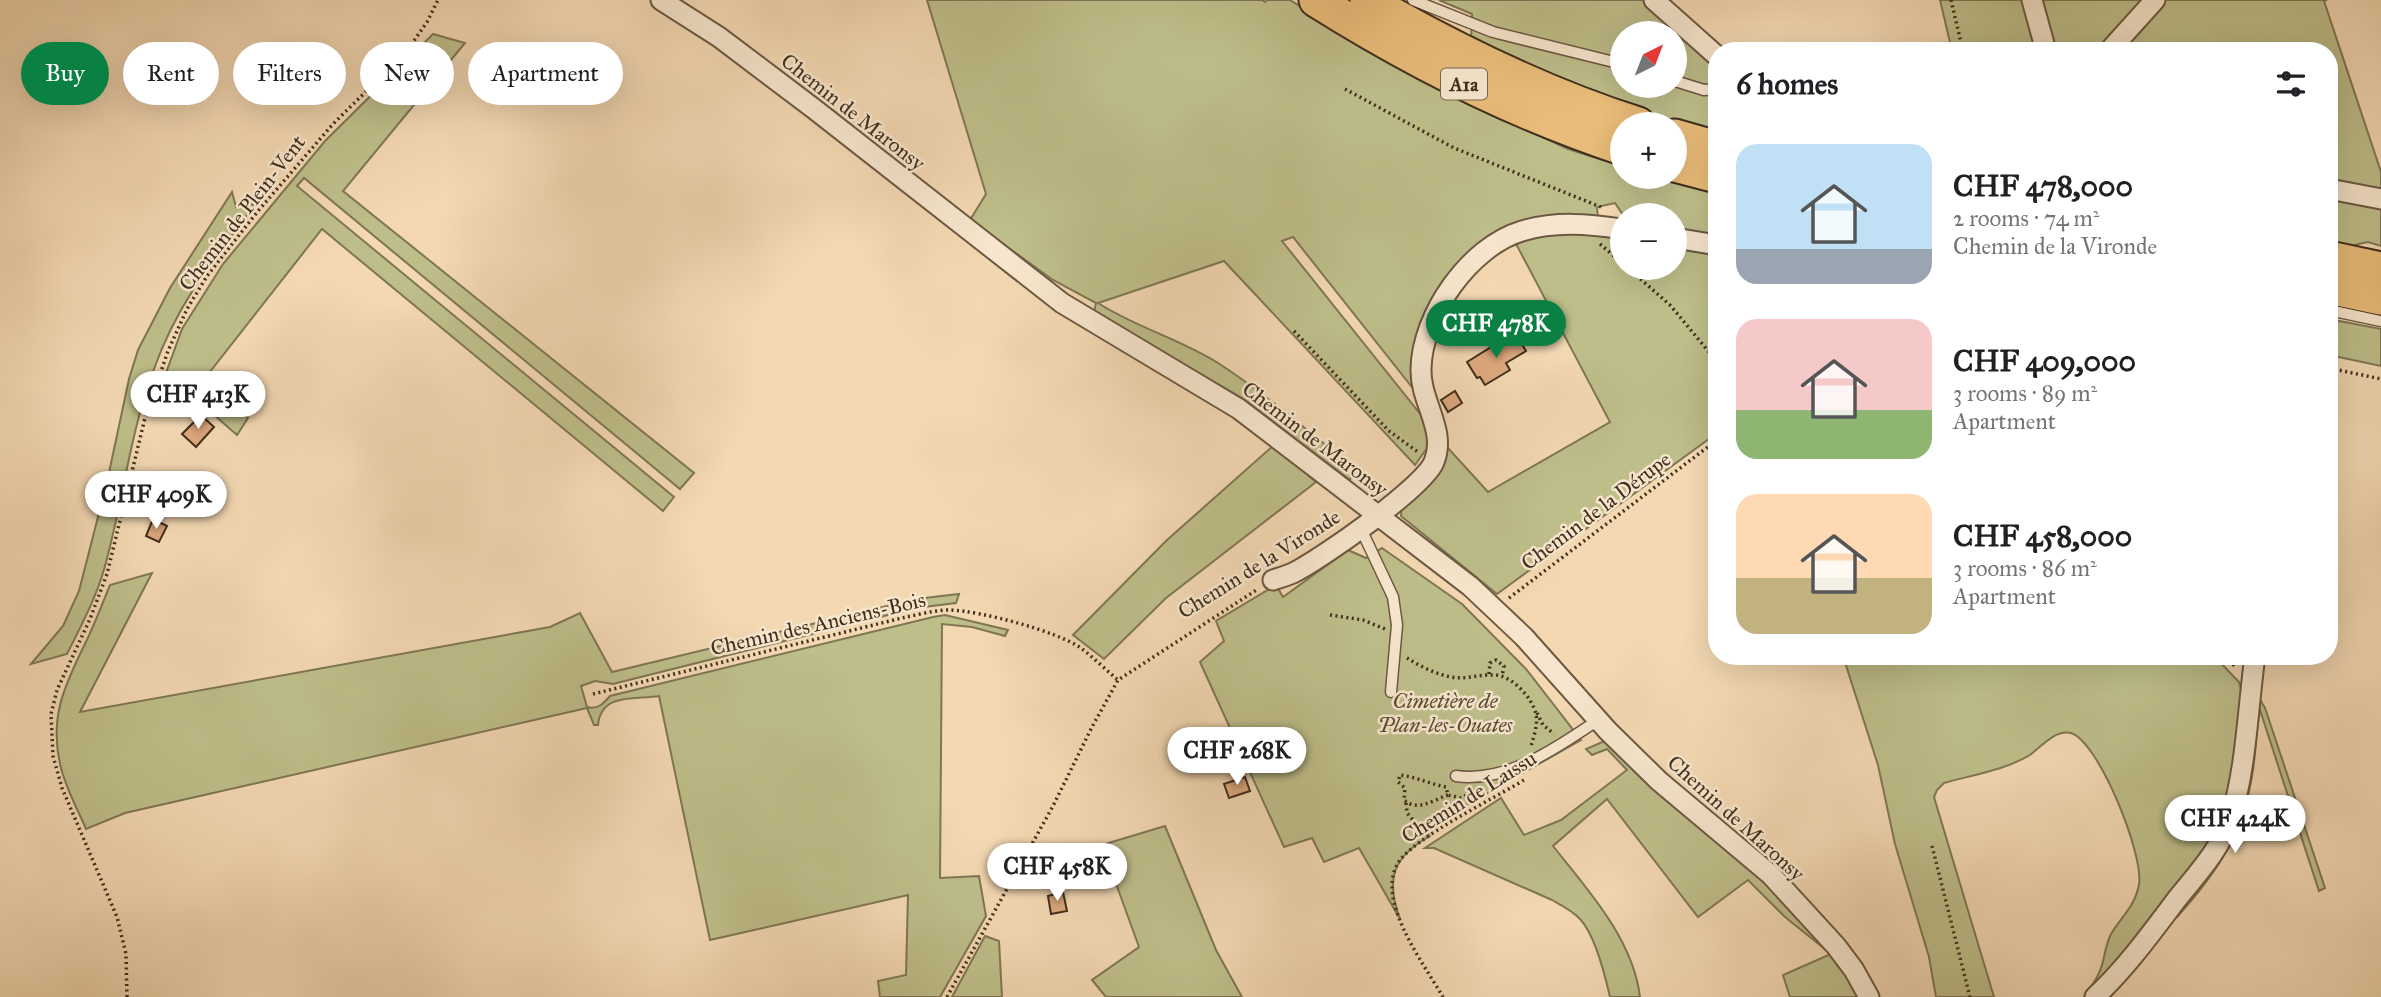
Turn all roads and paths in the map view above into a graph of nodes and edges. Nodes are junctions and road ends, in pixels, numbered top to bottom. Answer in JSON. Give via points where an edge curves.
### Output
{"nodes":[{"id":1,"x":438,"y":0,"type":"edge"},
{"id":2,"x":661,"y":0,"type":"edge"},
{"id":3,"x":1316,"y":0,"type":"edge"},
{"id":4,"x":1367,"y":0,"type":"edge"},
{"id":5,"x":1413,"y":0,"type":"edge"},
{"id":6,"x":1654,"y":0,"type":"edge"},
{"id":7,"x":1951,"y":0,"type":"edge"},
{"id":8,"x":2032,"y":0,"type":"edge"},
{"id":9,"x":2155,"y":0,"type":"edge"},
{"id":10,"x":1961,"y":42,"type":"edge"},
{"id":11,"x":2044,"y":42,"type":"edge"},
{"id":12,"x":2117,"y":42,"type":"edge"},
{"id":13,"x":1708,"y":48,"type":"edge"},
{"id":14,"x":1610,"y":61,"type":"edge"},
{"id":15,"x":1687,"y":84,"type":"edge"},
{"id":16,"x":1345,"y":89,"type":"dead end"},
{"id":17,"x":1708,"y":90,"type":"edge"},
{"id":18,"x":1610,"y":114,"type":"edge"},
{"id":19,"x":1687,"y":139,"type":"edge"},
{"id":20,"x":1610,"y":144,"type":"edge"},
{"id":21,"x":1708,"y":145,"type":"edge"},
{"id":22,"x":1687,"y":168,"type":"edge"},
{"id":23,"x":1708,"y":174,"type":"edge"},
{"id":24,"x":2338,"y":191,"type":"edge"},
{"id":25,"x":2381,"y":199,"type":"edge"},
{"id":26,"x":1599,"y":205,"type":"dead end"},
{"id":27,"x":1610,"y":228,"type":"edge"},
{"id":28,"x":1687,"y":240,"type":"edge"},
{"id":29,"x":1708,"y":244,"type":"edge"},
{"id":30,"x":2338,"y":260,"type":"edge"},
{"id":31,"x":2381,"y":269,"type":"edge"},
{"id":32,"x":1642,"y":280,"type":"edge"},
{"id":33,"x":2338,"y":288,"type":"edge"},
{"id":34,"x":2381,"y":298,"type":"edge"},
{"id":35,"x":2338,"y":312,"type":"edge"},
{"id":36,"x":2381,"y":321,"type":"edge"},
{"id":37,"x":1294,"y":331,"type":"dead end"},
{"id":38,"x":1708,"y":351,"type":"edge"},
{"id":39,"x":2338,"y":371,"type":"edge"},
{"id":40,"x":2381,"y":379,"type":"edge"},
{"id":41,"x":1708,"y":447,"type":"edge"},
{"id":42,"x":1416,"y":449,"type":"dead end"},
{"id":43,"x":1379,"y":515,"type":"junction"},
{"id":44,"x":1360,"y":528,"type":"junction"},
{"id":45,"x":1272,"y":580,"type":"joint"},
{"id":46,"x":1496,"y":608,"type":"junction"},
{"id":47,"x":1330,"y":615,"type":"dead end"},
{"id":48,"x":1396,"y":634,"type":"junction"},
{"id":49,"x":1395,"y":651,"type":"junction"},
{"id":50,"x":2254,"y":665,"type":"edge"},
{"id":51,"x":1489,"y":675,"type":"junction"},
{"id":52,"x":1503,"y":677,"type":"junction"},
{"id":53,"x":1118,"y":680,"type":"junction"},
{"id":54,"x":1391,"y":692,"type":"dead end"},
{"id":55,"x":593,"y":694,"type":"dead end"},
{"id":56,"x":1535,"y":711,"type":"junction"},
{"id":57,"x":1598,"y":720,"type":"junction"},
{"id":58,"x":1565,"y":742,"type":"junction"},
{"id":59,"x":1524,"y":764,"type":"junction"},
{"id":60,"x":1456,"y":776,"type":"dead end"},
{"id":61,"x":1476,"y":777,"type":"junction"},
{"id":62,"x":1525,"y":780,"type":"dead end"},
{"id":63,"x":1437,"y":785,"type":"junction"},
{"id":64,"x":1448,"y":795,"type":"junction"},
{"id":65,"x":1440,"y":797,"type":"junction"},
{"id":66,"x":1406,"y":803,"type":"junction"},
{"id":67,"x":1413,"y":820,"type":"dead end"},
{"id":68,"x":1932,"y":846,"type":"dead end"},
{"id":69,"x":127,"y":997,"type":"edge"},
{"id":70,"x":947,"y":997,"type":"edge"},
{"id":71,"x":1443,"y":997,"type":"edge"},
{"id":72,"x":1869,"y":997,"type":"edge"},
{"id":73,"x":1970,"y":997,"type":"edge"},
{"id":74,"x":2095,"y":997,"type":"edge"}],
"edges":[{"from":1,"to":69,"type":"path","name":"Chemin de Plein-Vent","via":[[407,51],[332,124],[266,201],[187,309],[148,409],[107,574],[57,690],[51,714],[53,755],[62,788],[117,916],[126,954]]},
{"from":2,"to":43,"type":"street","name":"Chemin de Maronsy","via":[[792,92],[1062,303],[1239,409]]},
{"from":3,"to":20,"type":"highway","number":"A1a","via":[[1391,46],[1477,90]]},
{"from":4,"to":18,"type":"highway","number":"A1a","via":[[1499,70]]},
{"from":5,"to":14,"type":"lane","via":[[1493,32]]},
{"from":6,"to":13,"type":"street"},
{"from":7,"to":10,"type":"path"},
{"from":8,"to":11,"type":"street"},
{"from":9,"to":12,"type":"street"},
{"from":15,"to":17,"type":"lane"},
{"from":16,"to":26,"type":"path","via":[[1454,148]]},
{"from":19,"to":21,"type":"highway"},
{"from":22,"to":23,"type":"highway"},
{"from":24,"to":25,"type":"street"},
{"from":27,"to":43,"type":"street","name":"Chemin de la Vironde","via":[[1565,224],[1525,230],[1498,242],[1465,270],[1437,311],[1423,353],[1422,377],[1437,430],[1436,455],[1427,475]]},
{"from":28,"to":29,"type":"street"},
{"from":30,"to":31,"type":"highway"},
{"from":32,"to":38,"type":"path","via":[[1670,305]]},
{"from":33,"to":34,"type":"highway"},
{"from":35,"to":36,"type":"lane"},
{"from":37,"to":42,"type":"path","via":[[1389,430]]},
{"from":39,"to":40,"type":"path"},
{"from":41,"to":46,"type":"path","name":"Chemin de la Dérupe"},
{"from":43,"to":44,"type":"street","name":"Chemin de la Vironde"},
{"from":43,"to":46,"type":"street","name":"Chemin de Maronsy"},
{"from":44,"to":45,"type":"street","name":"Chemin de la Vironde","via":[[1293,573]]},
{"from":44,"to":48,"type":"lane","via":[[1393,597]]},
{"from":45,"to":53,"type":"path","name":"Chemin de la Vironde"},
{"from":46,"to":57,"type":"street","name":"Chemin de Maronsy"},
{"from":47,"to":48,"type":"path","via":[[1363,620]]},
{"from":48,"to":49,"type":"lane"},
{"from":49,"to":51,"type":"path","via":[[1451,677]]},
{"from":49,"to":54,"type":"lane"},
{"from":50,"to":74,"type":"street","via":[[2240,775],[2225,831],[2158,924]]},
{"from":51,"to":52,"type":"path"},
{"from":51,"to":52,"type":"path","via":[[1488,666],[1496,660],[1504,666]]},
{"from":52,"to":56,"type":"path","via":[[1516,684]]},
{"from":53,"to":55,"type":"path","name":"Chemin des Anciens-Bois","via":[[1063,639],[947,610]]},
{"from":53,"to":70,"type":"path","name":"Chemin de la Vironde"},
{"from":56,"to":58,"type":"path","via":[[1548,730]]},
{"from":56,"to":59,"type":"path","via":[[1535,729]]},
{"from":57,"to":58,"type":"lane"},
{"from":57,"to":72,"type":"street","name":"Chemin de Maronsy","via":[[1659,781],[1771,875],[1836,946]]},
{"from":58,"to":59,"type":"lane"},
{"from":59,"to":61,"type":"lane"},
{"from":60,"to":61,"type":"lane"},
{"from":61,"to":64,"type":"path","via":[[1478,789],[1472,794],[1461,799]]},
{"from":62,"to":71,"type":"path","name":"Chemin de Laissu","via":[[1422,841],[1403,856],[1393,872],[1400,919]]},
{"from":63,"to":64,"type":"path","via":[[1446,787]]},
{"from":63,"to":65,"type":"path"},
{"from":63,"to":66,"type":"path","via":[[1401,775],[1398,782],[1405,788],[1402,796]]},
{"from":64,"to":65,"type":"path"},
{"from":65,"to":66,"type":"path","via":[[1419,806]]},
{"from":66,"to":67,"type":"path"},
{"from":68,"to":73,"type":"path"}]}
